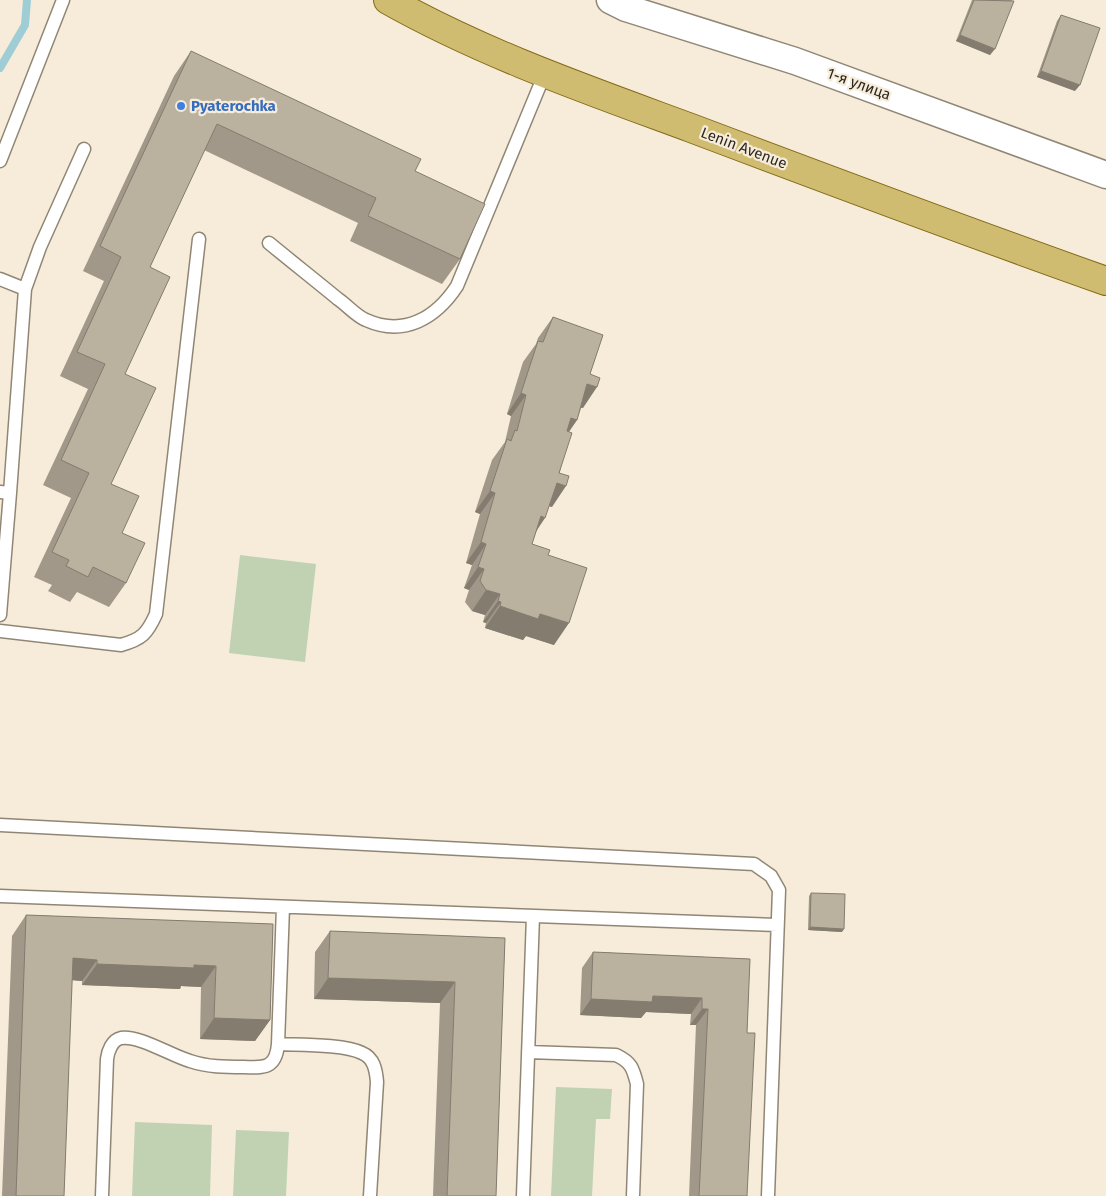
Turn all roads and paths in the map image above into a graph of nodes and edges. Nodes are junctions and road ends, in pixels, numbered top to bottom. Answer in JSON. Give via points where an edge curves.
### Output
{"nodes":[{"id":1,"x":63,"y":0,"type":"edge"},
{"id":2,"x":388,"y":0,"type":"edge"},
{"id":3,"x":610,"y":0,"type":"edge"},
{"id":4,"x":545,"y":73,"type":"junction"},
{"id":5,"x":84,"y":149,"type":"dead end"},
{"id":6,"x":0,"y":161,"type":"edge"},
{"id":7,"x":1106,"y":176,"type":"edge"},
{"id":8,"x":199,"y":239,"type":"dead end"},
{"id":9,"x":270,"y":243,"type":"dead end"},
{"id":10,"x":0,"y":280,"type":"edge"},
{"id":11,"x":1106,"y":281,"type":"edge"},
{"id":12,"x":25,"y":290,"type":"junction"},
{"id":13,"x":5,"y":492,"type":"edge"},
{"id":14,"x":0,"y":615,"type":"edge"},
{"id":15,"x":0,"y":631,"type":"edge"},
{"id":16,"x":0,"y":825,"type":"edge"},
{"id":17,"x":0,"y":896,"type":"edge"},
{"id":18,"x":283,"y":906,"type":"junction"},
{"id":19,"x":533,"y":916,"type":"junction"},
{"id":20,"x":777,"y":925,"type":"junction"},
{"id":21,"x":278,"y":1044,"type":"junction"},
{"id":22,"x":528,"y":1052,"type":"junction"},
{"id":23,"x":102,"y":1196,"type":"edge"},
{"id":24,"x":370,"y":1196,"type":"edge"},
{"id":25,"x":523,"y":1196,"type":"edge"},
{"id":26,"x":633,"y":1196,"type":"edge"},
{"id":27,"x":768,"y":1196,"type":"edge"}],
"edges":[{"from":1,"to":6,"type":"lane"},
{"from":2,"to":4,"type":"main road","name":"Lenin Avenue","via":[[430,23]]},
{"from":3,"to":7,"type":"street","name":"1-я улица","via":[[626,8],[795,61]]},
{"from":4,"to":9,"type":"lane","via":[[457,286],[445,304],[427,318],[387,326],[364,320]]},
{"from":4,"to":11,"type":"main road","name":"Lenin Avenue"},
{"from":5,"to":12,"type":"lane","via":[[40,247]]},
{"from":8,"to":15,"type":"lane","via":[[156,614],[149,630],[138,640],[121,645]]},
{"from":10,"to":12,"type":"lane"},
{"from":12,"to":13,"type":"lane"},
{"from":13,"to":14,"type":"lane"},
{"from":16,"to":20,"type":"lane","via":[[754,864],[771,876],[779,890]]},
{"from":17,"to":18,"type":"lane"},
{"from":18,"to":19,"type":"lane"},
{"from":18,"to":21,"type":"lane"},
{"from":19,"to":20,"type":"lane"},
{"from":19,"to":22,"type":"lane"},
{"from":20,"to":27,"type":"lane"},
{"from":21,"to":23,"type":"lane","via":[[274,1061],[258,1068],[209,1066],[178,1058],[130,1038],[120,1038],[113,1043],[107,1059]]},
{"from":21,"to":24,"type":"lane","via":[[349,1049],[363,1053],[372,1061],[377,1082]]},
{"from":22,"to":25,"type":"lane"},
{"from":22,"to":26,"type":"lane","via":[[616,1055],[633,1067],[637,1084]]}]}
